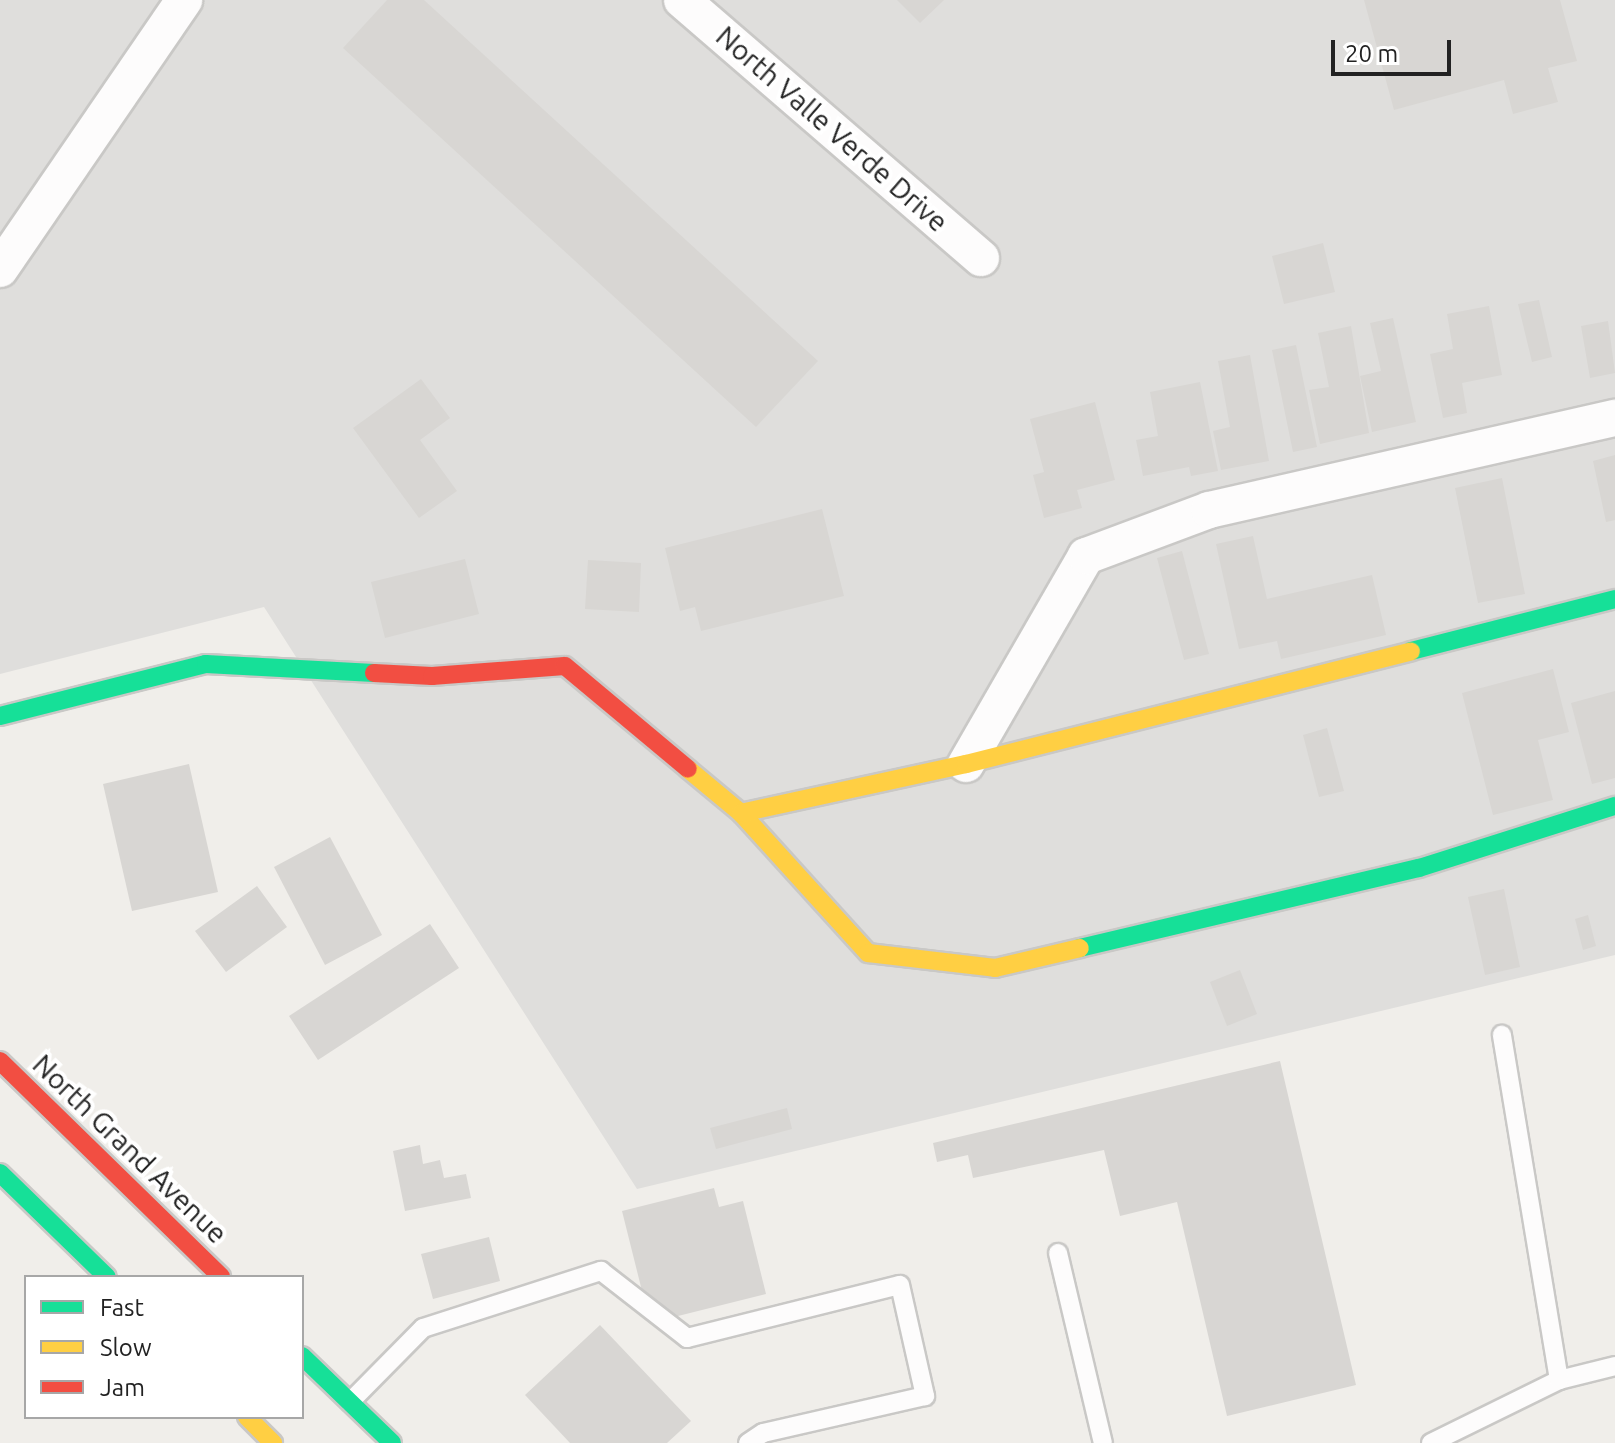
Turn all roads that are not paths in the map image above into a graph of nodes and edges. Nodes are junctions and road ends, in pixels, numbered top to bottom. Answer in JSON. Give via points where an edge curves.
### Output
{"nodes":[{"id":1,"x":184,"y":0,"type":"edge"},
{"id":2,"x":682,"y":0,"type":"edge"},
{"id":3,"x":981,"y":258,"type":"dead end"},
{"id":4,"x":0,"y":269,"type":"edge"},
{"id":5,"x":1615,"y":418,"type":"edge"},
{"id":6,"x":1615,"y":599,"type":"edge"},
{"id":7,"x":0,"y":716,"type":"edge"},
{"id":8,"x":966,"y":764,"type":"junction"},
{"id":9,"x":1615,"y":806,"type":"edge"},
{"id":10,"x":741,"y":813,"type":"junction"},
{"id":11,"x":1502,"y":1035,"type":"dead end"},
{"id":12,"x":0,"y":1061,"type":"edge"},
{"id":13,"x":0,"y":1173,"type":"edge"},
{"id":14,"x":1058,"y":1253,"type":"dead end"},
{"id":15,"x":105,"y":1275,"type":"edge"},
{"id":16,"x":219,"y":1275,"type":"edge"},
{"id":17,"x":304,"y":1358,"type":"edge"},
{"id":18,"x":1615,"y":1366,"type":"edge"},
{"id":19,"x":1559,"y":1380,"type":"junction"},
{"id":20,"x":350,"y":1402,"type":"junction"},
{"id":21,"x":249,"y":1419,"type":"edge"},
{"id":22,"x":273,"y":1443,"type":"edge"},
{"id":23,"x":392,"y":1443,"type":"edge"},
{"id":24,"x":748,"y":1443,"type":"edge"},
{"id":25,"x":1103,"y":1443,"type":"edge"},
{"id":26,"x":1431,"y":1443,"type":"edge"}],
"edges":[{"from":1,"to":4,"type":"street"},
{"from":2,"to":3,"type":"street","name":"North Valle Verde Drive"},
{"from":5,"to":8,"type":"street","via":[[1209,510],[1086,556]]},
{"from":6,"to":8,"type":"street"},
{"from":7,"to":10,"type":"street","via":[[206,664],[432,676],[565,666]]},
{"from":8,"to":10,"type":"street"},
{"from":9,"to":10,"type":"street","via":[[1419,868],[995,968],[868,953]]},
{"from":11,"to":19,"type":"lane"},
{"from":12,"to":16,"type":"street","name":"North Grand Avenue"},
{"from":13,"to":15,"type":"street"},
{"from":14,"to":25,"type":"lane"},
{"from":17,"to":20,"type":"street"},
{"from":18,"to":19,"type":"lane"},
{"from":19,"to":26,"type":"lane"},
{"from":20,"to":23,"type":"street"},
{"from":20,"to":24,"type":"lane","via":[[423,1328],[601,1271],[687,1338],[900,1285],[925,1396],[763,1433]]},
{"from":21,"to":22,"type":"street"}]}
